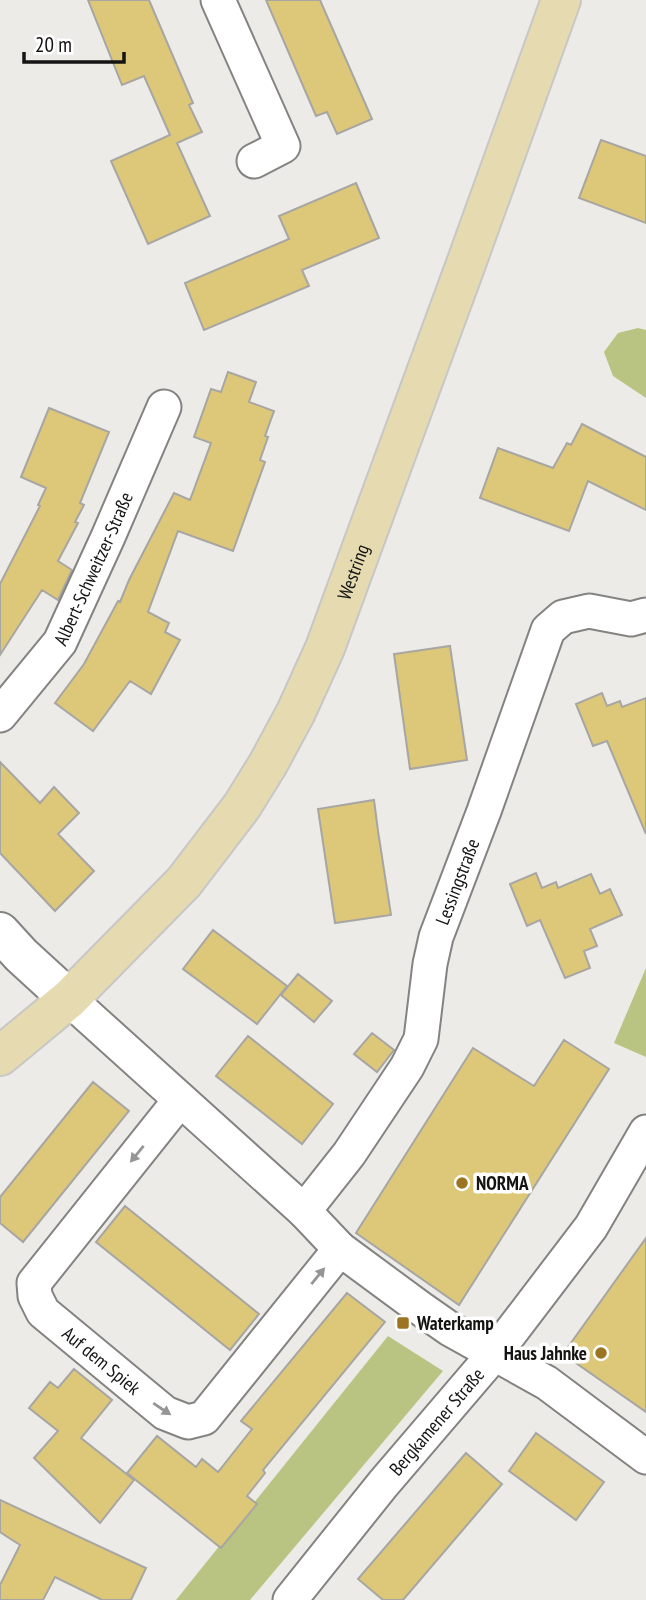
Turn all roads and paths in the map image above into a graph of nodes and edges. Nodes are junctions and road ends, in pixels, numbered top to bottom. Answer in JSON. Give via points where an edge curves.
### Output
{"nodes":[{"id":1,"x":218,"y":0,"type":"edge"},
{"id":2,"x":561,"y":0,"type":"edge"},
{"id":3,"x":254,"y":161,"type":"dead end"},
{"id":4,"x":164,"y":407,"type":"dead end"},
{"id":5,"x":646,"y":615,"type":"edge"},
{"id":6,"x":0,"y":715,"type":"edge"},
{"id":7,"x":0,"y":932,"type":"edge"},
{"id":8,"x":69,"y":999,"type":"junction"},
{"id":9,"x":0,"y":1056,"type":"edge"},
{"id":10,"x":180,"y":1100,"type":"junction"},
{"id":11,"x":646,"y":1132,"type":"edge"},
{"id":12,"x":304,"y":1211,"type":"junction"},
{"id":13,"x":340,"y":1250,"type":"junction"},
{"id":14,"x":495,"y":1353,"type":"junction"},
{"id":15,"x":646,"y":1457,"type":"edge"},
{"id":16,"x":290,"y":1600,"type":"edge"}],
"edges":[{"from":1,"to":3,"type":"street","via":[[283,146]]},
{"from":2,"to":8,"type":"main road","name":"Westring","via":[[326,648],[296,712],[242,806],[184,882]]},
{"from":4,"to":6,"type":"street","name":"Albert-Schweitzer-Straße","via":[[60,642]]},
{"from":5,"to":12,"type":"street","name":"Lessingstraße","via":[[631,620],[589,611],[563,617],[548,630],[436,937],[421,1039],[349,1154]]},
{"from":7,"to":8,"type":"street"},
{"from":8,"to":9,"type":"main road","name":"Westring"},
{"from":8,"to":10,"type":"street"},
{"from":10,"to":12,"type":"street"},
{"from":10,"to":13,"type":"street","name":"Auf dem Spiek","one_way":true,"via":[[34,1283],[43,1312],[165,1413],[188,1422],[204,1418]]},
{"from":11,"to":14,"type":"street","name":"Bergkamener Straße","via":[[591,1227]]},
{"from":12,"to":13,"type":"street"},
{"from":13,"to":14,"type":"street","via":[[450,1329]]},
{"from":14,"to":15,"type":"street","via":[[547,1383]]},
{"from":14,"to":16,"type":"street","name":"Bergkamener Straße"}]}
